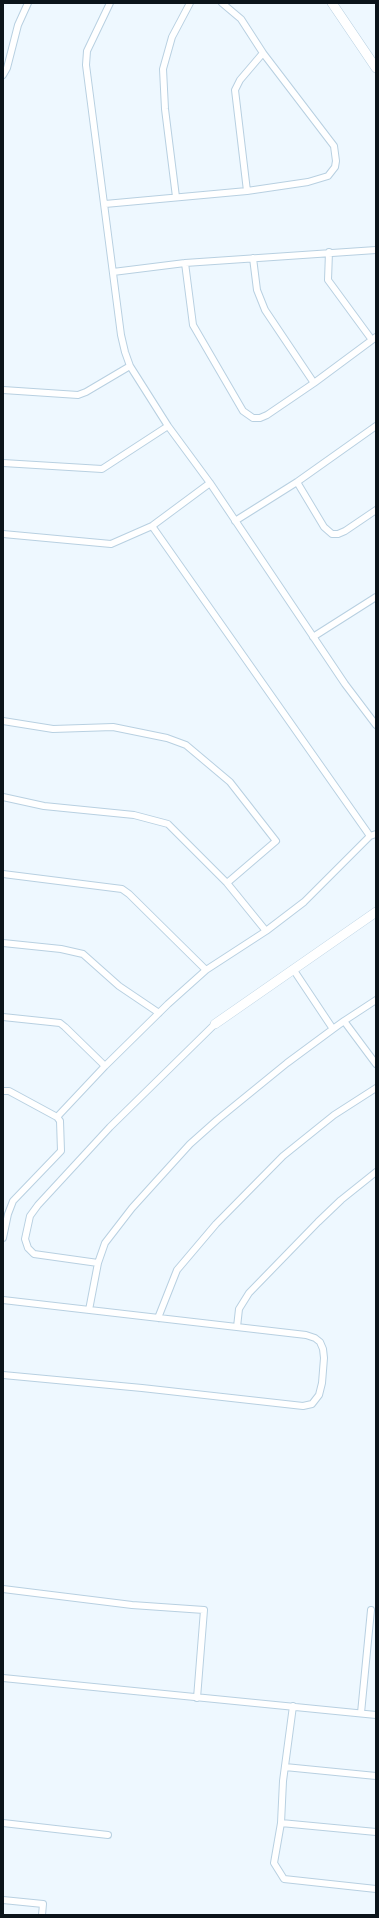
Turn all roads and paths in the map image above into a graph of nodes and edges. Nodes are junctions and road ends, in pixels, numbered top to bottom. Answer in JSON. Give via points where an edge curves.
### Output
{"nodes":[{"id":1,"x":28,"y":3,"type":"edge"},
{"id":2,"x":110,"y":3,"type":"edge"},
{"id":3,"x":190,"y":3,"type":"edge"},
{"id":4,"x":222,"y":3,"type":"edge"},
{"id":5,"x":332,"y":3,"type":"edge"},
{"id":6,"x":263,"y":54,"type":"junction"},
{"id":7,"x":376,"y":68,"type":"edge"},
{"id":8,"x":3,"y":75,"type":"edge"},
{"id":9,"x":247,"y":191,"type":"junction"},
{"id":10,"x":176,"y":197,"type":"junction"},
{"id":11,"x":105,"y":204,"type":"junction"},
{"id":12,"x":376,"y":250,"type":"edge"},
{"id":13,"x":329,"y":252,"type":"junction"},
{"id":14,"x":253,"y":258,"type":"junction"},
{"id":15,"x":185,"y":264,"type":"junction"},
{"id":16,"x":113,"y":272,"type":"junction"},
{"id":17,"x":374,"y":338,"type":"edge"},
{"id":18,"x":130,"y":366,"type":"junction"},
{"id":19,"x":314,"y":383,"type":"junction"},
{"id":20,"x":3,"y":390,"type":"edge"},
{"id":21,"x":168,"y":426,"type":"junction"},
{"id":22,"x":376,"y":426,"type":"edge"},
{"id":23,"x":3,"y":463,"type":"edge"},
{"id":24,"x":297,"y":482,"type":"junction"},
{"id":25,"x":210,"y":483,"type":"junction"},
{"id":26,"x":376,"y":510,"type":"edge"},
{"id":27,"x":235,"y":522,"type":"junction"},
{"id":28,"x":152,"y":526,"type":"junction"},
{"id":29,"x":3,"y":534,"type":"edge"},
{"id":30,"x":376,"y":597,"type":"edge"},
{"id":31,"x":313,"y":636,"type":"junction"},
{"id":32,"x":3,"y":721,"type":"edge"},
{"id":33,"x":376,"y":724,"type":"edge"},
{"id":34,"x":3,"y":797,"type":"edge"},
{"id":35,"x":376,"y":834,"type":"edge"},
{"id":36,"x":370,"y":836,"type":"junction"},
{"id":37,"x":3,"y":874,"type":"edge"},
{"id":38,"x":227,"y":883,"type":"junction"},
{"id":39,"x":376,"y":912,"type":"edge"},
{"id":40,"x":266,"y":931,"type":"junction"},
{"id":41,"x":3,"y":943,"type":"edge"},
{"id":42,"x":293,"y":968,"type":"junction"},
{"id":43,"x":206,"y":970,"type":"junction"},
{"id":44,"x":376,"y":1000,"type":"edge"},
{"id":45,"x":160,"y":1013,"type":"junction"},
{"id":46,"x":3,"y":1017,"type":"edge"},
{"id":47,"x":344,"y":1021,"type":"junction"},
{"id":48,"x":215,"y":1024,"type":"joint"},
{"id":49,"x":333,"y":1028,"type":"junction"},
{"id":50,"x":376,"y":1064,"type":"edge"},
{"id":51,"x":105,"y":1066,"type":"junction"},
{"id":52,"x":376,"y":1088,"type":"edge"},
{"id":53,"x":3,"y":1091,"type":"edge"},
{"id":54,"x":57,"y":1117,"type":"junction"},
{"id":55,"x":376,"y":1172,"type":"edge"},
{"id":56,"x":3,"y":1238,"type":"edge"},
{"id":57,"x":98,"y":1263,"type":"junction"},
{"id":58,"x":3,"y":1300,"type":"edge"},
{"id":59,"x":89,"y":1310,"type":"junction"},
{"id":60,"x":158,"y":1318,"type":"junction"},
{"id":61,"x":237,"y":1326,"type":"junction"},
{"id":62,"x":3,"y":1376,"type":"edge"},
{"id":63,"x":3,"y":1589,"type":"edge"},
{"id":64,"x":371,"y":1610,"type":"dead end"},
{"id":65,"x":3,"y":1678,"type":"edge"},
{"id":66,"x":197,"y":1698,"type":"junction"},
{"id":67,"x":293,"y":1706,"type":"junction"},
{"id":68,"x":361,"y":1713,"type":"junction"},
{"id":69,"x":376,"y":1715,"type":"edge"},
{"id":70,"x":285,"y":1767,"type":"junction"},
{"id":71,"x":376,"y":1776,"type":"edge"},
{"id":72,"x":281,"y":1823,"type":"junction"},
{"id":73,"x":3,"y":1824,"type":"edge"},
{"id":74,"x":376,"y":1832,"type":"edge"},
{"id":75,"x":108,"y":1835,"type":"dead end"},
{"id":76,"x":376,"y":1889,"type":"edge"},
{"id":77,"x":3,"y":1900,"type":"edge"},
{"id":78,"x":42,"y":1915,"type":"edge"}],
"edges":[{"from":1,"to":8,"type":"street","via":[[18,25]]},
{"from":2,"to":11,"type":"street","via":[[90,43],[86,58]]},
{"from":3,"to":10,"type":"street","via":[[172,37],[163,68],[165,109]]},
{"from":4,"to":6,"type":"street","via":[[241,19]]},
{"from":5,"to":7,"type":"street"},
{"from":6,"to":9,"type":"street","via":[[240,80],[235,90]]},
{"from":6,"to":9,"type":"street","via":[[334,146],[336,161],[328,176],[318,180]]},
{"from":9,"to":10,"type":"street"},
{"from":10,"to":11,"type":"street"},
{"from":11,"to":16,"type":"street"},
{"from":12,"to":13,"type":"street"},
{"from":13,"to":14,"type":"street"},
{"from":13,"to":17,"type":"street","via":[[328,280]]},
{"from":14,"to":15,"type":"street"},
{"from":14,"to":19,"type":"street","via":[[257,290],[265,310]]},
{"from":15,"to":16,"type":"street"},
{"from":15,"to":19,"type":"street","via":[[193,325],[243,411],[253,418],[260,418]]},
{"from":16,"to":18,"type":"street","via":[[123,345]]},
{"from":17,"to":19,"type":"street"},
{"from":18,"to":20,"type":"street","via":[[78,395]]},
{"from":18,"to":21,"type":"street"},
{"from":21,"to":23,"type":"street","via":[[102,469]]},
{"from":21,"to":25,"type":"street"},
{"from":22,"to":24,"type":"street"},
{"from":24,"to":26,"type":"street","via":[[324,527],[332,534],[345,531]]},
{"from":24,"to":27,"type":"street"},
{"from":25,"to":27,"type":"street"},
{"from":25,"to":28,"type":"street"},
{"from":27,"to":31,"type":"street"},
{"from":28,"to":29,"type":"street","via":[[110,544]]},
{"from":28,"to":36,"type":"street"},
{"from":30,"to":31,"type":"street"},
{"from":31,"to":33,"type":"street"},
{"from":32,"to":38,"type":"street","via":[[53,729],[113,727],[167,738],[186,745],[230,782],[276,841]]},
{"from":34,"to":38,"type":"street","via":[[44,806],[134,815],[168,824]]},
{"from":35,"to":36,"type":"street"},
{"from":36,"to":40,"type":"street","via":[[304,902]]},
{"from":37,"to":43,"type":"street","via":[[122,889]]},
{"from":38,"to":40,"type":"street"},
{"from":39,"to":42,"type":"street"},
{"from":40,"to":43,"type":"street"},
{"from":41,"to":45,"type":"street","via":[[61,948],[84,954],[119,986]]},
{"from":42,"to":48,"type":"street"},
{"from":42,"to":49,"type":"street"},
{"from":43,"to":45,"type":"street"},
{"from":44,"to":47,"type":"street"},
{"from":45,"to":51,"type":"street"},
{"from":46,"to":51,"type":"street","via":[[60,1023]]},
{"from":47,"to":49,"type":"street"},
{"from":47,"to":50,"type":"street"},
{"from":48,"to":57,"type":"street","via":[[110,1127],[30,1216],[25,1238],[28,1248],[34,1254]]},
{"from":49,"to":57,"type":"street","via":[[286,1063],[190,1144],[109,1236]]},
{"from":51,"to":54,"type":"street"},
{"from":52,"to":60,"type":"street","via":[[334,1115],[283,1156],[216,1224],[177,1270]]},
{"from":53,"to":54,"type":"street"},
{"from":54,"to":56,"type":"street","via":[[60,1121],[61,1151],[13,1202]]},
{"from":55,"to":61,"type":"street","via":[[330,1211],[249,1293],[239,1309]]},
{"from":57,"to":59,"type":"street"},
{"from":58,"to":59,"type":"street"},
{"from":59,"to":60,"type":"street"},
{"from":60,"to":61,"type":"street"},
{"from":61,"to":62,"type":"street","via":[[306,1335],[320,1342],[324,1370],[316,1401],[303,1406]]},
{"from":63,"to":66,"type":"street","via":[[132,1605],[204,1610]]},
{"from":64,"to":68,"type":"street"},
{"from":65,"to":66,"type":"street"},
{"from":66,"to":67,"type":"street"},
{"from":67,"to":68,"type":"street"},
{"from":67,"to":70,"type":"street"},
{"from":68,"to":69,"type":"street"},
{"from":70,"to":71,"type":"street"},
{"from":70,"to":72,"type":"street"},
{"from":72,"to":74,"type":"street"},
{"from":72,"to":76,"type":"street","via":[[274,1863],[284,1879]]},
{"from":73,"to":75,"type":"street"},
{"from":77,"to":78,"type":"street","via":[[44,1904]]}]}
